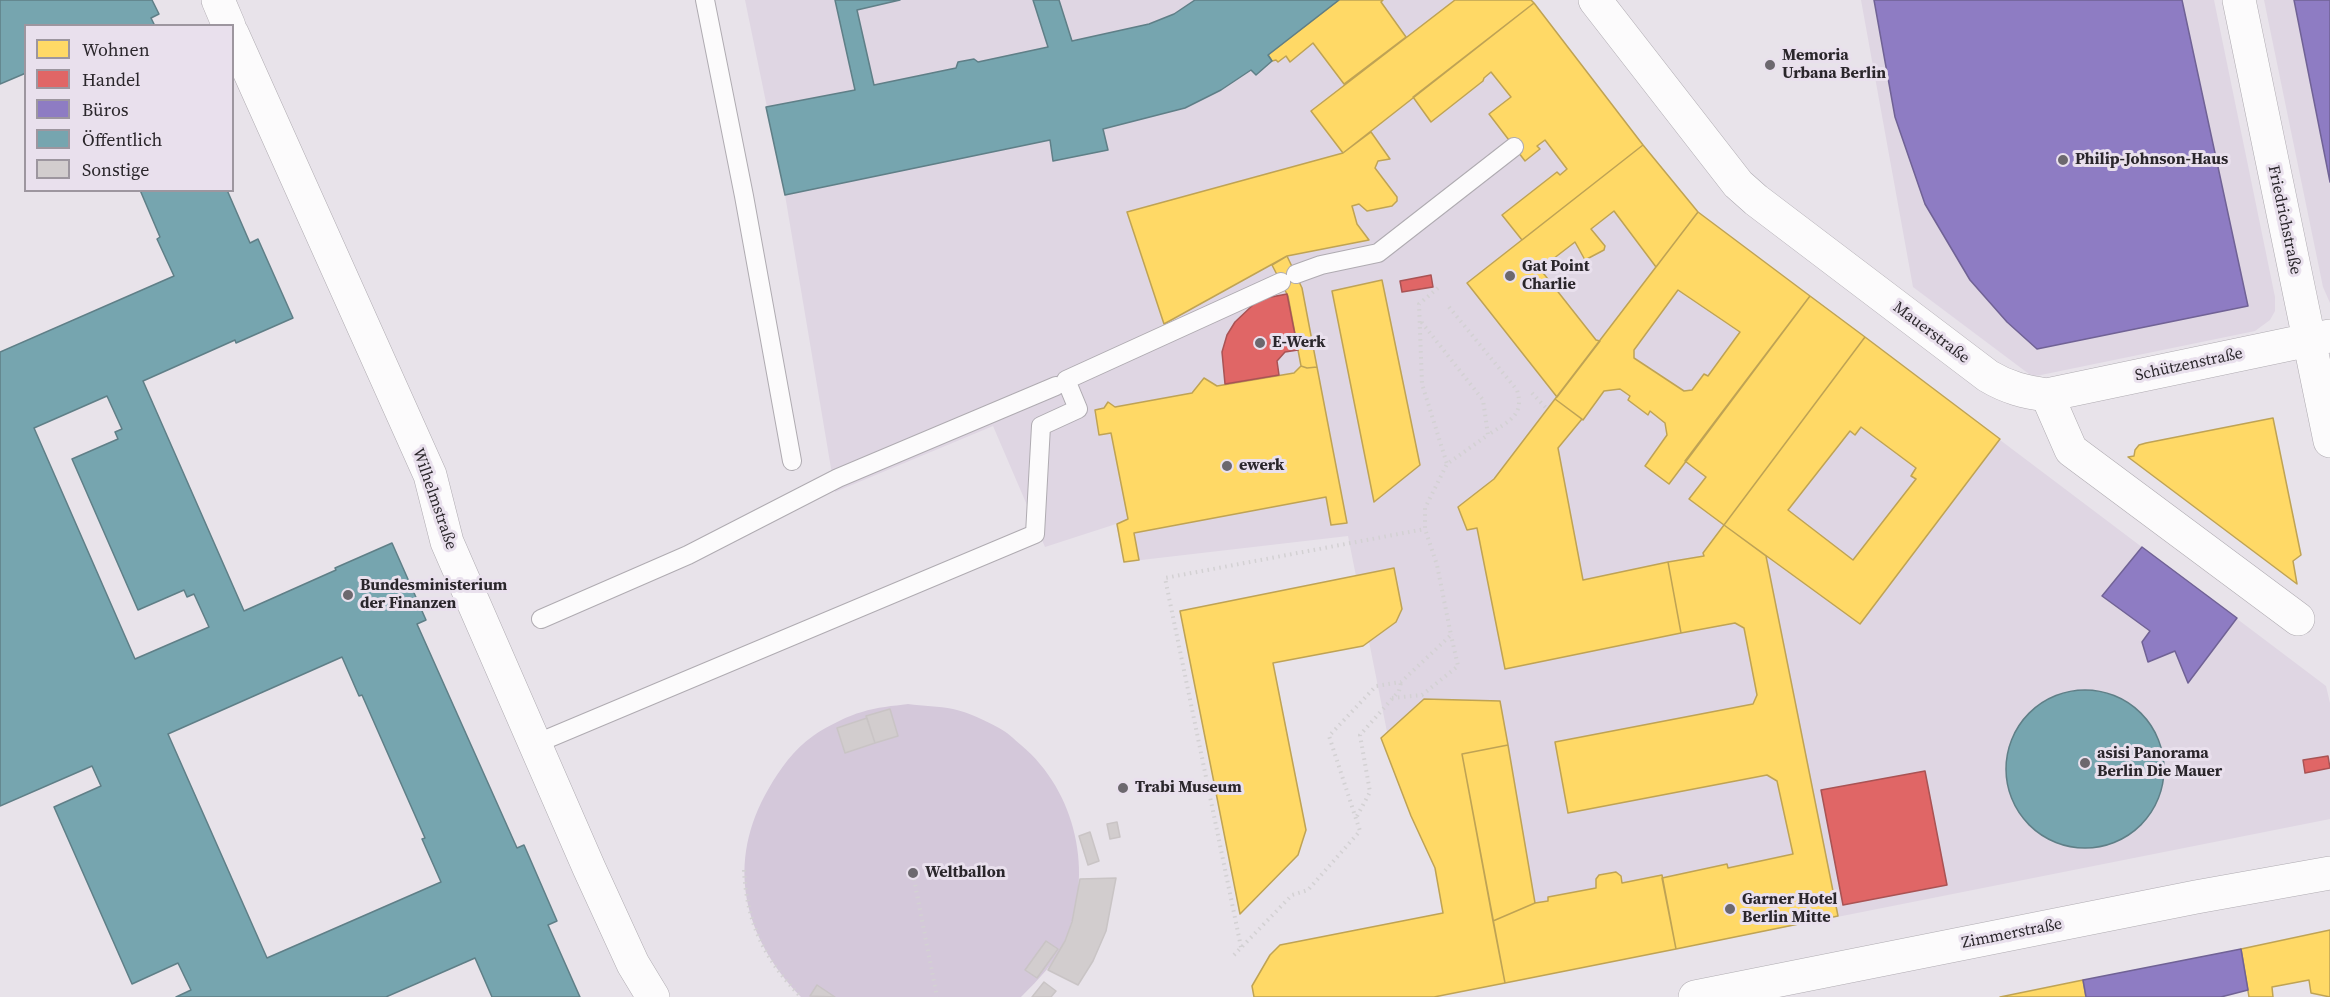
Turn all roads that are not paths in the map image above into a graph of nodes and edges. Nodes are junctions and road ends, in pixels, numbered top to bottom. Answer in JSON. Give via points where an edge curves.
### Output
{"nodes":[{"id":1,"x":218,"y":0,"type":"edge"},
{"id":2,"x":705,"y":0,"type":"edge"},
{"id":3,"x":1595,"y":0,"type":"edge"},
{"id":4,"x":2239,"y":0,"type":"edge"},
{"id":5,"x":228,"y":24,"type":"edge"},
{"id":6,"x":234,"y":37,"type":"edge"},
{"id":7,"x":1514,"y":147,"type":"dead end"},
{"id":8,"x":2319,"y":338,"type":"edge"},
{"id":9,"x":1056,"y":386,"type":"dead end"},
{"id":10,"x":2047,"y":395,"type":"junction"},
{"id":11,"x":2330,"y":441,"type":"edge"},
{"id":12,"x":792,"y":461,"type":"dead end"},
{"id":13,"x":541,"y":619,"type":"dead end"},
{"id":14,"x":2298,"y":619,"type":"dead end"},
{"id":15,"x":535,"y":744,"type":"junction"},
{"id":16,"x":2330,"y":873,"type":"edge"},
{"id":17,"x":653,"y":997,"type":"edge"},
{"id":18,"x":1695,"y":997,"type":"edge"}],
"edges":[{"from":1,"to":5,"type":"street"},
{"from":2,"to":12,"type":"lane"},
{"from":3,"to":10,"type":"street","name":"Mauerstraße","via":[[1719,161],[1756,200],[1988,376],[2017,390]]},
{"from":4,"to":8,"type":"street","name":"Friedrichstraße"},
{"from":6,"to":15,"type":"street","name":"Wilhelmstraße","via":[[430,475],[447,542]]},
{"from":7,"to":15,"type":"lane","via":[[1378,254],[1321,265],[1288,278],[1066,380],[1078,409],[1041,426],[1035,534]]},
{"from":8,"to":10,"type":"street","name":"Schützenstraße"},
{"from":8,"to":11,"type":"street","name":"Friedrichstraße"},
{"from":9,"to":13,"type":"lane","via":[[838,478],[688,555]]},
{"from":10,"to":14,"type":"street","via":[[2071,450]]},
{"from":15,"to":17,"type":"street","name":"Wilhelmstraße","via":[[616,929]]},
{"from":16,"to":18,"type":"street","name":"Zimmerstraße"}]}
